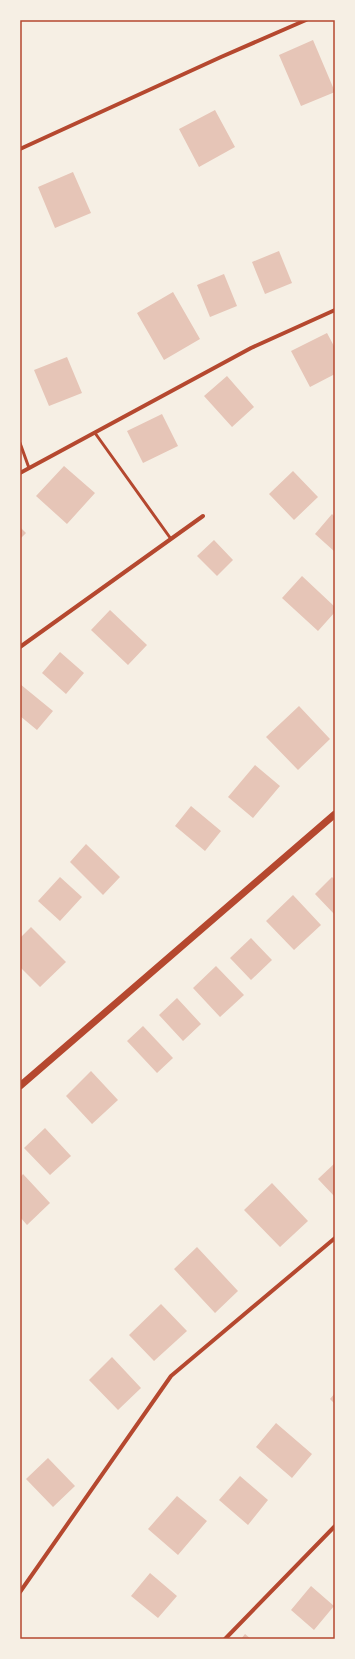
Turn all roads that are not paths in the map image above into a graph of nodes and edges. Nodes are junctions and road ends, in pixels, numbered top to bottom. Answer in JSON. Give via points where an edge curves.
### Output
{"nodes":[{"id":1,"x":306,"y":20,"type":"edge"},
{"id":2,"x":20,"y":149,"type":"edge"},
{"id":3,"x":335,"y":310,"type":"edge"},
{"id":4,"x":95,"y":433,"type":"junction"},
{"id":5,"x":20,"y":444,"type":"edge"},
{"id":6,"x":29,"y":468,"type":"junction"},
{"id":7,"x":20,"y":473,"type":"edge"},
{"id":8,"x":203,"y":516,"type":"dead end"},
{"id":9,"x":171,"y":539,"type":"junction"},
{"id":10,"x":20,"y":647,"type":"edge"},
{"id":11,"x":335,"y":814,"type":"edge"},
{"id":12,"x":20,"y":1086,"type":"edge"},
{"id":13,"x":335,"y":1238,"type":"edge"},
{"id":14,"x":335,"y":1526,"type":"edge"},
{"id":15,"x":20,"y":1592,"type":"edge"},
{"id":16,"x":225,"y":1639,"type":"edge"}],
"edges":[{"from":1,"to":2,"type":"street"},
{"from":3,"to":4,"type":"street","via":[[251,348]]},
{"from":4,"to":6,"type":"street"},
{"from":4,"to":9,"type":"lane"},
{"from":5,"to":6,"type":"lane"},
{"from":6,"to":7,"type":"street"},
{"from":8,"to":9,"type":"street"},
{"from":9,"to":10,"type":"street"},
{"from":11,"to":12,"type":"street"},
{"from":13,"to":15,"type":"street","via":[[170,1376]]},
{"from":14,"to":16,"type":"street"}]}
